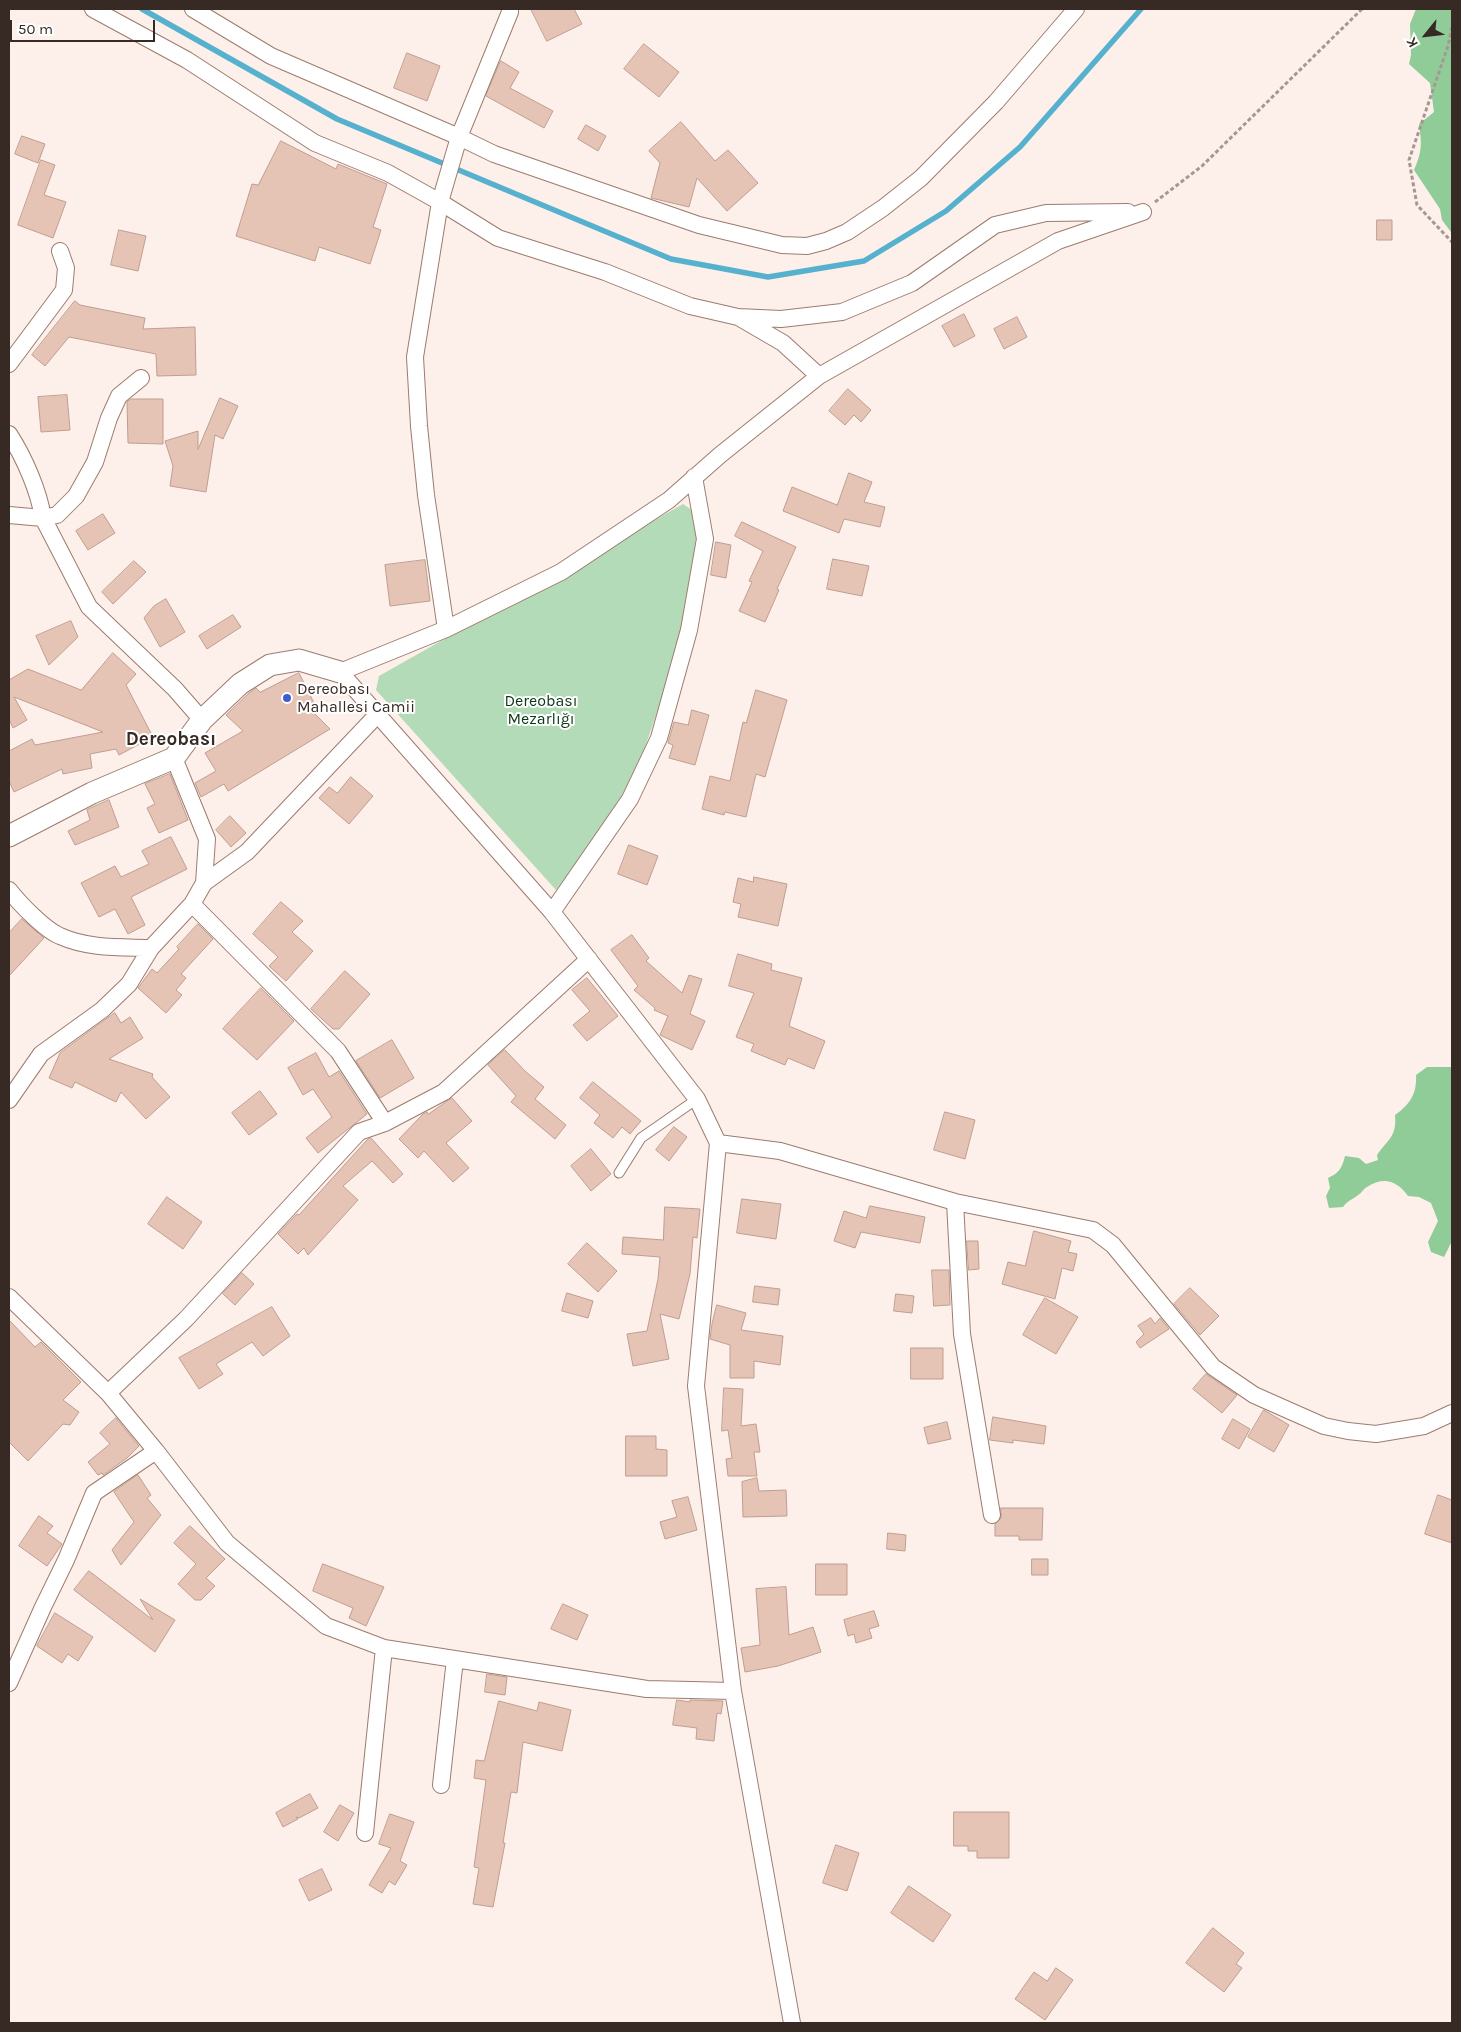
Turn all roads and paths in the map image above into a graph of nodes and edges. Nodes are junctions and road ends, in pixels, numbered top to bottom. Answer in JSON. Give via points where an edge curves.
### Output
{"nodes":[{"id":1,"x":93,"y":9,"type":"edge"},
{"id":2,"x":193,"y":9,"type":"edge"},
{"id":3,"x":510,"y":9,"type":"edge"},
{"id":4,"x":1076,"y":9,"type":"edge"},
{"id":5,"x":1362,"y":9,"type":"edge"},
{"id":6,"x":1452,"y":27,"type":"edge"},
{"id":7,"x":459,"y":137,"type":"junction"},
{"id":8,"x":440,"y":202,"type":"junction"},
{"id":9,"x":1143,"y":212,"type":"junction"},
{"id":10,"x":1452,"y":242,"type":"edge"},
{"id":11,"x":60,"y":251,"type":"dead end"},
{"id":12,"x":738,"y":317,"type":"junction"},
{"id":13,"x":9,"y":364,"type":"edge"},
{"id":14,"x":820,"y":376,"type":"junction"},
{"id":15,"x":141,"y":378,"type":"dead end"},
{"id":16,"x":9,"y":434,"type":"edge"},
{"id":17,"x":694,"y":477,"type":"junction"},
{"id":18,"x":9,"y":515,"type":"edge"},
{"id":19,"x":43,"y":518,"type":"junction"},
{"id":20,"x":446,"y":628,"type":"junction"},
{"id":21,"x":340,"y":672,"type":"junction"},
{"id":22,"x":376,"y":716,"type":"junction"},
{"id":23,"x":202,"y":720,"type":"junction"},
{"id":24,"x":174,"y":758,"type":"junction"},
{"id":25,"x":9,"y":836,"type":"edge"},
{"id":26,"x":204,"y":883,"type":"junction"},
{"id":27,"x":9,"y":890,"type":"edge"},
{"id":28,"x":192,"y":904,"type":"junction"},
{"id":29,"x":552,"y":912,"type":"junction"},
{"id":30,"x":151,"y":948,"type":"junction"},
{"id":31,"x":589,"y":959,"type":"junction"},
{"id":32,"x":698,"y":1099,"type":"junction"},
{"id":33,"x":9,"y":1100,"type":"edge"},
{"id":34,"x":385,"y":1123,"type":"junction"},
{"id":35,"x":718,"y":1143,"type":"junction"},
{"id":36,"x":619,"y":1174,"type":"dead end"},
{"id":37,"x":956,"y":1202,"type":"junction"},
{"id":38,"x":9,"y":1297,"type":"edge"},
{"id":39,"x":108,"y":1393,"type":"junction"},
{"id":40,"x":1452,"y":1413,"type":"edge"},
{"id":41,"x":156,"y":1451,"type":"junction"},
{"id":42,"x":992,"y":1515,"type":"dead end"},
{"id":43,"x":384,"y":1648,"type":"junction"},
{"id":44,"x":455,"y":1659,"type":"junction"},
{"id":45,"x":9,"y":1683,"type":"edge"},
{"id":46,"x":733,"y":1691,"type":"junction"},
{"id":47,"x":441,"y":1785,"type":"dead end"},
{"id":48,"x":365,"y":1833,"type":"dead end"},
{"id":49,"x":792,"y":2023,"type":"edge"}],
"edges":[{"from":1,"to":8,"type":"street","via":[[187,60],[315,143],[388,173]]},
{"from":2,"to":7,"type":"street","via":[[271,56]]},
{"from":3,"to":7,"type":"street"},
{"from":4,"to":7,"type":"street","via":[[996,102],[921,178],[847,232],[807,246],[782,245],[699,225],[494,154]]},
{"from":5,"to":9,"type":"path","via":[[1202,166]]},
{"from":6,"to":10,"type":"path","via":[[1409,160],[1416,205]]},
{"from":7,"to":8,"type":"street"},
{"from":8,"to":12,"type":"street","via":[[498,238],[605,272],[690,306]]},
{"from":8,"to":20,"type":"street","via":[[416,357],[426,495]]},
{"from":9,"to":12,"type":"street","via":[[1046,213],[995,225],[912,283],[842,312],[781,319]]},
{"from":9,"to":14,"type":"street","via":[[1058,241]]},
{"from":11,"to":13,"type":"street","via":[[66,268],[64,290]]},
{"from":12,"to":14,"type":"street","via":[[783,343]]},
{"from":14,"to":17,"type":"street"},
{"from":15,"to":19,"type":"street","via":[[119,396],[95,462],[76,496],[58,515]]},
{"from":16,"to":19,"type":"street","via":[[40,502]]},
{"from":17,"to":20,"type":"street","via":[[669,500],[561,572]]},
{"from":17,"to":29,"type":"street","via":[[705,540],[689,630],[659,738],[630,799]]},
{"from":18,"to":19,"type":"street"},
{"from":19,"to":23,"type":"street","via":[[89,607],[175,689]]},
{"from":20,"to":21,"type":"street"},
{"from":21,"to":22,"type":"street"},
{"from":21,"to":23,"type":"street","via":[[299,660],[270,665],[240,684]]},
{"from":22,"to":26,"type":"street","via":[[247,852]]},
{"from":22,"to":29,"type":"street"},
{"from":23,"to":24,"type":"street"},
{"from":24,"to":25,"type":"street","via":[[92,793]]},
{"from":24,"to":26,"type":"street","via":[[207,839]]},
{"from":26,"to":28,"type":"street"},
{"from":27,"to":30,"type":"street","via":[[21,906],[59,936],[99,947]]},
{"from":28,"to":30,"type":"street"},
{"from":28,"to":34,"type":"street","via":[[338,1051]]},
{"from":29,"to":31,"type":"street"},
{"from":30,"to":33,"type":"street","via":[[129,984],[102,1010],[41,1054]]},
{"from":31,"to":32,"type":"street"},
{"from":31,"to":34,"type":"street","via":[[444,1092]]},
{"from":32,"to":35,"type":"street"},
{"from":32,"to":36,"type":"lane","via":[[641,1138]]},
{"from":34,"to":39,"type":"street","via":[[359,1132],[186,1319]]},
{"from":35,"to":37,"type":"street","via":[[780,1151]]},
{"from":35,"to":46,"type":"street","via":[[696,1386]]},
{"from":37,"to":40,"type":"street","via":[[1093,1230],[1113,1245],[1213,1368],[1254,1395],[1324,1426],[1376,1434],[1424,1426]]},
{"from":37,"to":42,"type":"street","via":[[962,1334]]},
{"from":38,"to":39,"type":"street"},
{"from":39,"to":41,"type":"street"},
{"from":41,"to":43,"type":"street","via":[[227,1543],[326,1626]]},
{"from":41,"to":45,"type":"street","via":[[94,1493]]},
{"from":43,"to":44,"type":"street"},
{"from":43,"to":48,"type":"street"},
{"from":44,"to":46,"type":"street","via":[[647,1689]]},
{"from":44,"to":47,"type":"street"},
{"from":46,"to":49,"type":"street"}]}
